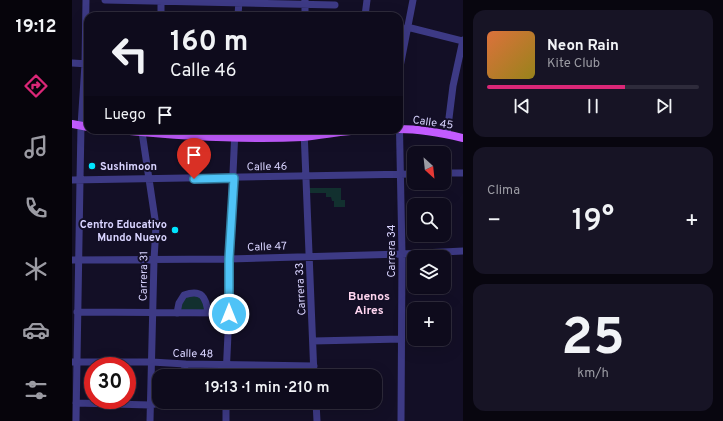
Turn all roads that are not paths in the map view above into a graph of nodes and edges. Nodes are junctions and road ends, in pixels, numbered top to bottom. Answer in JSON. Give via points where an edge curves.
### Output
{"nodes":[{"id":1,"x":86,"y":0,"type":"edge"},
{"id":2,"x":106,"y":0,"type":"edge"},
{"id":3,"x":367,"y":0,"type":"edge"},
{"id":4,"x":412,"y":0,"type":"edge"},
{"id":5,"x":161,"y":1,"type":"edge"},
{"id":6,"x":239,"y":1,"type":"edge"},
{"id":7,"x":305,"y":2,"type":"edge"},
{"id":8,"x":335,"y":5,"type":"dead end"},
{"id":9,"x":86,"y":12,"type":"edge"},
{"id":10,"x":160,"y":12,"type":"edge"},
{"id":11,"x":238,"y":12,"type":"edge"},
{"id":12,"x":366,"y":12,"type":"edge"},
{"id":13,"x":407,"y":27,"type":"junction"},
{"id":14,"x":463,"y":41,"type":"edge"},
{"id":15,"x":403,"y":50,"type":"edge"},
{"id":16,"x":72,"y":63,"type":"edge"},
{"id":17,"x":84,"y":64,"type":"edge"},
{"id":18,"x":72,"y":124,"type":"edge"},
{"id":19,"x":84,"y":127,"type":"edge"},
{"id":20,"x":403,"y":129,"type":"edge"},
{"id":21,"x":84,"y":134,"type":"edge"},
{"id":22,"x":142,"y":134,"type":"edge"},
{"id":23,"x":235,"y":134,"type":"edge"},
{"id":24,"x":304,"y":134,"type":"edge"},
{"id":25,"x":399,"y":134,"type":"edge"},
{"id":26,"x":447,"y":134,"type":"junction"},
{"id":27,"x":463,"y":138,"type":"edge"},
{"id":28,"x":451,"y":173,"type":"edge"},
{"id":29,"x":463,"y":173,"type":"edge"},
{"id":30,"x":400,"y":174,"type":"junction"},
{"id":31,"x":407,"y":174,"type":"edge"},
{"id":32,"x":306,"y":176,"type":"junction"},
{"id":33,"x":234,"y":178,"type":"junction"},
{"id":34,"x":72,"y":180,"type":"edge"},
{"id":35,"x":80,"y":180,"type":"junction"},
{"id":36,"x":150,"y":180,"type":"junction"},
{"id":37,"x":463,"y":251,"type":"edge"},
{"id":38,"x":402,"y":254,"type":"junction"},
{"id":39,"x":309,"y":256,"type":"junction"},
{"id":40,"x":229,"y":259,"type":"junction"},
{"id":41,"x":75,"y":260,"type":"edge"},
{"id":42,"x":154,"y":260,"type":"junction"},
{"id":43,"x":77,"y":312,"type":"junction"},
{"id":44,"x":153,"y":313,"type":"junction"},
{"id":45,"x":177,"y":313,"type":"junction"},
{"id":46,"x":208,"y":313,"type":"junction"},
{"id":47,"x":229,"y":314,"type":"junction"},
{"id":48,"x":401,"y":339,"type":"junction"},
{"id":49,"x":313,"y":341,"type":"junction"},
{"id":50,"x":74,"y":362,"type":"edge"},
{"id":51,"x":152,"y":362,"type":"junction"},
{"id":52,"x":185,"y":364,"type":"junction"},
{"id":53,"x":226,"y":364,"type":"junction"},
{"id":54,"x":314,"y":366,"type":"joint"},
{"id":55,"x":185,"y":369,"type":"edge"},
{"id":56,"x":226,"y":369,"type":"edge"},
{"id":57,"x":76,"y":403,"type":"junction"},
{"id":58,"x":150,"y":405,"type":"junction"},
{"id":59,"x":226,"y":409,"type":"edge"},
{"id":60,"x":316,"y":409,"type":"edge"},
{"id":61,"x":76,"y":421,"type":"edge"},
{"id":62,"x":150,"y":421,"type":"edge"},
{"id":63,"x":226,"y":421,"type":"edge"},
{"id":64,"x":316,"y":421,"type":"edge"},
{"id":65,"x":401,"y":421,"type":"edge"}],
"edges":[{"from":1,"to":9,"type":"street"},
{"from":2,"to":5,"type":"street"},
{"from":3,"to":12,"type":"street"},
{"from":4,"to":13,"type":"street"},
{"from":5,"to":6,"type":"street"},
{"from":5,"to":10,"type":"street"},
{"from":6,"to":7,"type":"street"},
{"from":6,"to":11,"type":"street"},
{"from":7,"to":8,"type":"street"},
{"from":13,"to":14,"type":"street"},
{"from":13,"to":15,"type":"street"},
{"from":14,"to":26,"type":"street","via":[[453,86]]},
{"from":16,"to":17,"type":"street"},
{"from":18,"to":19,"type":"main road"},
{"from":20,"to":26,"type":"main road","name":"Calle 45"},
{"from":21,"to":35,"type":"street"},
{"from":22,"to":36,"type":"street","name":"Carrera 31"},
{"from":23,"to":33,"type":"street"},
{"from":24,"to":32,"type":"street","name":"Carrera 33"},
{"from":25,"to":30,"type":"street","name":"Carrera 34"},
{"from":26,"to":27,"type":"main road","name":"Calle 45"},
{"from":28,"to":29,"type":"street"},
{"from":30,"to":31,"type":"street","name":"Calle 46"},
{"from":30,"to":32,"type":"street","name":"Calle 46"},
{"from":30,"to":38,"type":"street","name":"Carrera 34"},
{"from":32,"to":33,"type":"street","name":"Calle 46"},
{"from":32,"to":39,"type":"street","name":"Carrera 33"},
{"from":33,"to":36,"type":"street","name":"Calle 46"},
{"from":33,"to":40,"type":"street"},
{"from":34,"to":35,"type":"street","name":"Calle 46"},
{"from":35,"to":36,"type":"street","name":"Calle 46"},
{"from":35,"to":41,"type":"street"},
{"from":36,"to":42,"type":"street","name":"Carrera 31","via":[[156,226]]},
{"from":37,"to":38,"type":"street","name":"Calle 47"},
{"from":38,"to":39,"type":"street","name":"Calle 47"},
{"from":38,"to":48,"type":"street","name":"Carrera 34"},
{"from":39,"to":40,"type":"street","name":"Calle 47"},
{"from":39,"to":49,"type":"street","name":"Carrera 33"},
{"from":40,"to":42,"type":"street","name":"Calle 47"},
{"from":40,"to":47,"type":"street"},
{"from":41,"to":42,"type":"street","name":"Calle 47"},
{"from":41,"to":43,"type":"street"},
{"from":42,"to":44,"type":"street","name":"Carrera 31"},
{"from":43,"to":44,"type":"street"},
{"from":43,"to":50,"type":"street"},
{"from":44,"to":45,"type":"street"},
{"from":44,"to":51,"type":"street","name":"Carrera 31"},
{"from":45,"to":46,"type":"street"},
{"from":45,"to":46,"type":"street","via":[[184,295],[192,292],[202,295]]},
{"from":46,"to":47,"type":"street"},
{"from":47,"to":53,"type":"street"},
{"from":48,"to":49,"type":"street"},
{"from":48,"to":65,"type":"street","name":"Carrera 34"},
{"from":49,"to":54,"type":"street","name":"Carrera 33"},
{"from":50,"to":51,"type":"street","name":"Calle 48"},
{"from":50,"to":57,"type":"street"},
{"from":51,"to":52,"type":"street","name":"Calle 48"},
{"from":51,"to":58,"type":"street","name":"Carrera 31"},
{"from":52,"to":53,"type":"street","name":"Calle 48"},
{"from":52,"to":55,"type":"street"},
{"from":53,"to":54,"type":"street","name":"Calle 48"},
{"from":53,"to":56,"type":"street"},
{"from":57,"to":58,"type":"street"},
{"from":57,"to":61,"type":"street"},
{"from":58,"to":62,"type":"street","name":"Carrera 31"},
{"from":59,"to":63,"type":"street"},
{"from":60,"to":64,"type":"street"}]}
